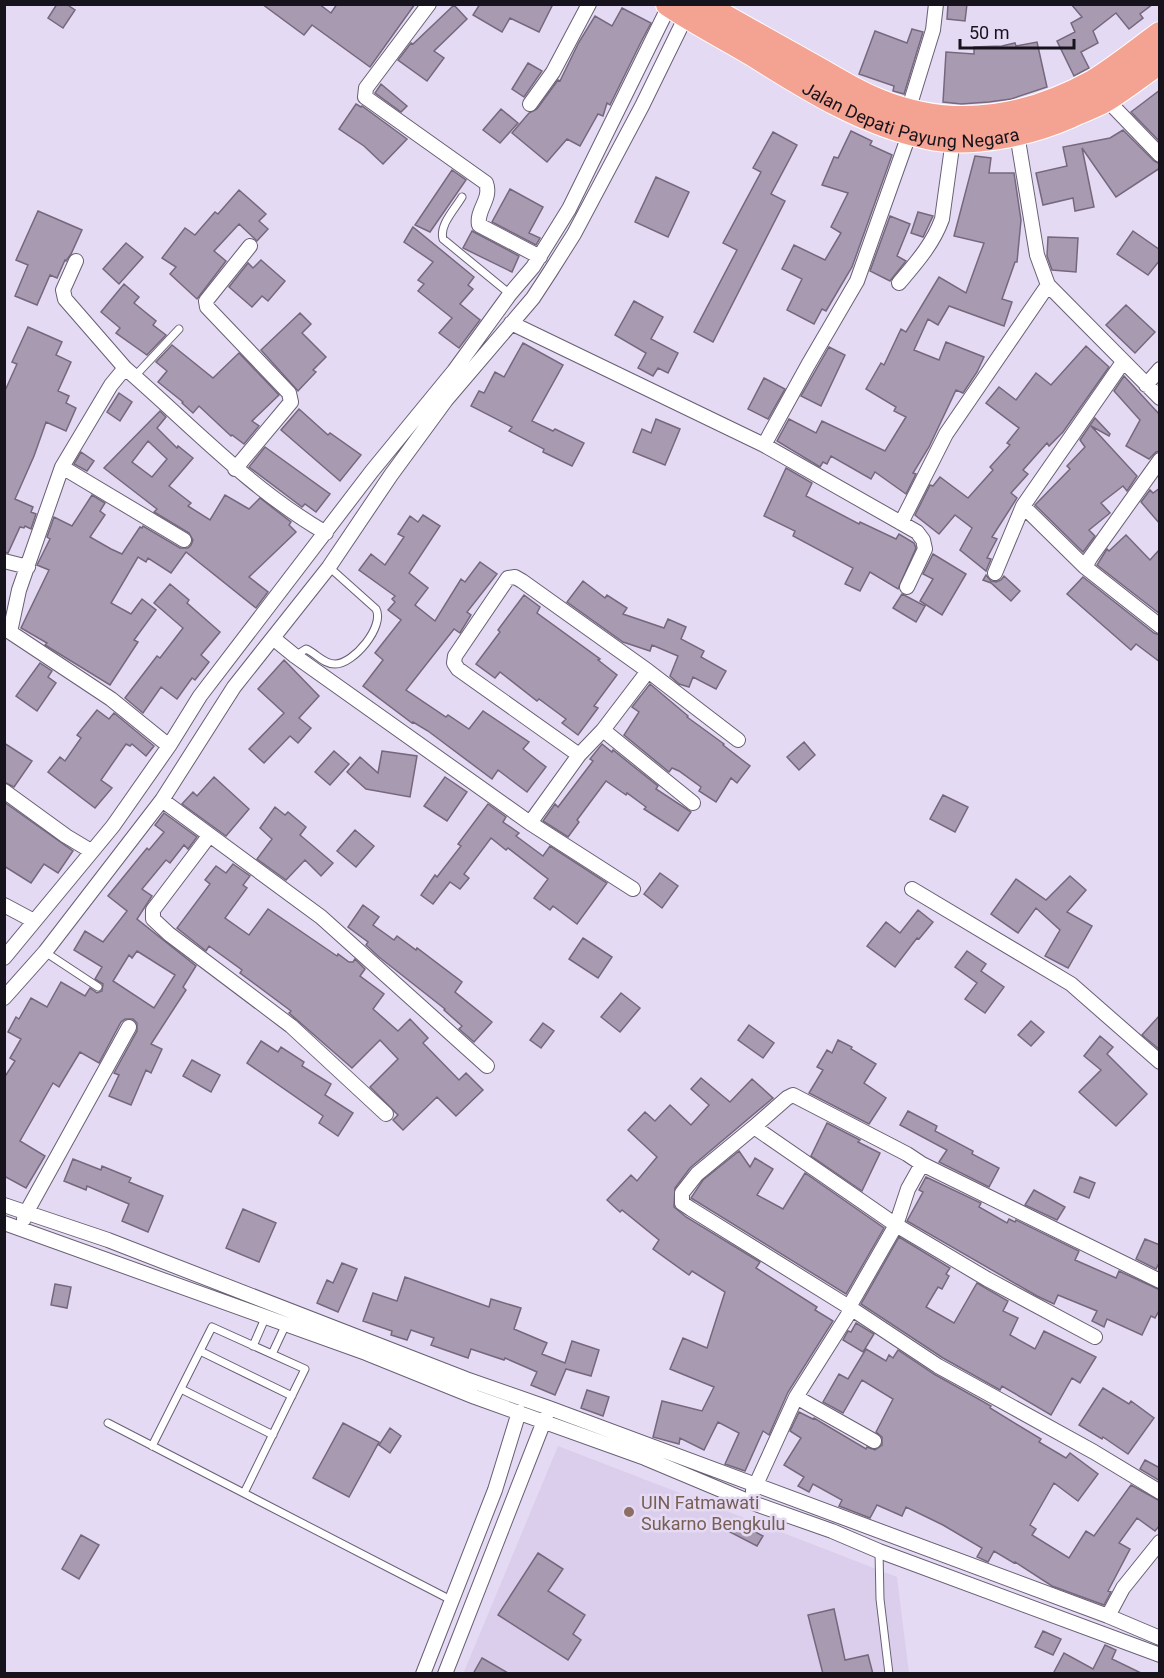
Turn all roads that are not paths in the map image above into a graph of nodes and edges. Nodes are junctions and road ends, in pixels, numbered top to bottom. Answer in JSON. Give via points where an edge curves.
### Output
{"nodes":[{"id":1,"x":429,"y":4,"type":"edge"},
{"id":2,"x":589,"y":4,"type":"edge"},
{"id":3,"x":936,"y":4,"type":"edge"},
{"id":4,"x":681,"y":7,"type":"edge"},
{"id":5,"x":1160,"y":34,"type":"edge"},
{"id":6,"x":1160,"y":62,"type":"edge"},
{"id":7,"x":1107,"y":100,"type":"junction"},
{"id":8,"x":530,"y":104,"type":"dead end"},
{"id":9,"x":909,"y":121,"type":"junction"},
{"id":10,"x":1017,"y":134,"type":"junction"},
{"id":11,"x":953,"y":140,"type":"junction"},
{"id":12,"x":1160,"y":155,"type":"edge"},
{"id":13,"x":462,"y":197,"type":"dead end"},
{"id":14,"x":250,"y":246,"type":"dead end"},
{"id":15,"x":540,"y":257,"type":"junction"},
{"id":16,"x":76,"y":261,"type":"dead end"},
{"id":17,"x":900,"y":283,"type":"dead end"},
{"id":18,"x":1048,"y":285,"type":"junction"},
{"id":19,"x":510,"y":294,"type":"junction"},
{"id":20,"x":511,"y":323,"type":"junction"},
{"id":21,"x":179,"y":329,"type":"dead end"},
{"id":22,"x":1123,"y":362,"type":"junction"},
{"id":23,"x":1160,"y":369,"type":"edge"},
{"id":24,"x":130,"y":372,"type":"junction"},
{"id":25,"x":1146,"y":385,"type":"junction"},
{"id":26,"x":1160,"y":398,"type":"edge"},
{"id":27,"x":764,"y":445,"type":"junction"},
{"id":28,"x":1160,"y":460,"type":"edge"},
{"id":29,"x":62,"y":467,"type":"junction"},
{"id":30,"x":235,"y":469,"type":"junction"},
{"id":31,"x":1023,"y":506,"type":"junction"},
{"id":32,"x":901,"y":523,"type":"junction"},
{"id":33,"x":326,"y":533,"type":"junction"},
{"id":34,"x":184,"y":540,"type":"dead end"},
{"id":35,"x":4,"y":561,"type":"edge"},
{"id":36,"x":28,"y":567,"type":"junction"},
{"id":37,"x":329,"y":567,"type":"junction"},
{"id":38,"x":1085,"y":567,"type":"junction"},
{"id":39,"x":995,"y":573,"type":"dead end"},
{"id":40,"x":907,"y":587,"type":"dead end"},
{"id":41,"x":1159,"y":626,"type":"edge"},
{"id":42,"x":7,"y":637,"type":"edge"},
{"id":43,"x":273,"y":638,"type":"junction"},
{"id":44,"x":240,"y":645,"type":"junction"},
{"id":45,"x":257,"y":655,"type":"junction"},
{"id":46,"x":295,"y":656,"type":"junction"},
{"id":47,"x":648,"y":671,"type":"junction"},
{"id":48,"x":603,"y":730,"type":"junction"},
{"id":49,"x":738,"y":740,"type":"dead end"},
{"id":50,"x":170,"y":746,"type":"junction"},
{"id":51,"x":579,"y":755,"type":"junction"},
{"id":52,"x":4,"y":791,"type":"edge"},
{"id":53,"x":162,"y":800,"type":"junction"},
{"id":54,"x":693,"y":803,"type":"dead end"},
{"id":55,"x":531,"y":823,"type":"junction"},
{"id":56,"x":209,"y":836,"type":"junction"},
{"id":57,"x":91,"y":851,"type":"junction"},
{"id":58,"x":633,"y":889,"type":"dead end"},
{"id":59,"x":912,"y":889,"type":"dead end"},
{"id":60,"x":4,"y":905,"type":"edge"},
{"id":61,"x":34,"y":921,"type":"junction"},
{"id":62,"x":45,"y":952,"type":"junction"},
{"id":63,"x":4,"y":958,"type":"edge"},
{"id":64,"x":98,"y":987,"type":"dead end"},
{"id":65,"x":4,"y":998,"type":"edge"},
{"id":66,"x":129,"y":1027,"type":"dead end"},
{"id":67,"x":1160,"y":1062,"type":"edge"},
{"id":68,"x":487,"y":1066,"type":"dead end"},
{"id":69,"x":386,"y":1114,"type":"dead end"},
{"id":70,"x":754,"y":1127,"type":"junction"},
{"id":71,"x":921,"y":1164,"type":"junction"},
{"id":72,"x":4,"y":1205,"type":"edge"},
{"id":73,"x":26,"y":1213,"type":"junction"},
{"id":74,"x":4,"y":1223,"type":"edge"},
{"id":75,"x":896,"y":1225,"type":"junction"},
{"id":76,"x":22,"y":1230,"type":"junction"},
{"id":77,"x":1160,"y":1281,"type":"edge"},
{"id":78,"x":850,"y":1309,"type":"junction"},
{"id":79,"x":266,"y":1316,"type":"junction"},
{"id":80,"x":286,"y":1323,"type":"junction"},
{"id":81,"x":1095,"y":1337,"type":"dead end"},
{"id":82,"x":253,"y":1346,"type":"junction"},
{"id":83,"x":200,"y":1351,"type":"junction"},
{"id":84,"x":273,"y":1354,"type":"junction"},
{"id":85,"x":407,"y":1355,"type":"junction"},
{"id":86,"x":401,"y":1368,"type":"junction"},
{"id":87,"x":181,"y":1389,"type":"junction"},
{"id":88,"x":292,"y":1396,"type":"junction"},
{"id":89,"x":796,"y":1397,"type":"junction"},
{"id":90,"x":549,"y":1408,"type":"junction"},
{"id":91,"x":519,"y":1412,"type":"junction"},
{"id":92,"x":543,"y":1422,"type":"junction"},
{"id":93,"x":108,"y":1423,"type":"dead end"},
{"id":94,"x":273,"y":1435,"type":"junction"},
{"id":95,"x":874,"y":1440,"type":"dead end"},
{"id":96,"x":152,"y":1446,"type":"junction"},
{"id":97,"x":754,"y":1484,"type":"junction"},
{"id":98,"x":1160,"y":1492,"type":"edge"},
{"id":99,"x":244,"y":1493,"type":"junction"},
{"id":100,"x":750,"y":1502,"type":"junction"},
{"id":101,"x":489,"y":1505,"type":"junction"},
{"id":102,"x":507,"y":1512,"type":"junction"},
{"id":103,"x":883,"y":1533,"type":"junction"},
{"id":104,"x":1160,"y":1542,"type":"edge"},
{"id":105,"x":879,"y":1551,"type":"junction"},
{"id":106,"x":451,"y":1600,"type":"junction"},
{"id":107,"x":1108,"y":1616,"type":"junction"},
{"id":108,"x":1153,"y":1636,"type":"edge"},
{"id":109,"x":1143,"y":1648,"type":"junction"},
{"id":110,"x":1160,"y":1654,"type":"edge"},
{"id":111,"x":423,"y":1674,"type":"edge"},
{"id":112,"x":445,"y":1674,"type":"edge"},
{"id":113,"x":889,"y":1674,"type":"edge"}],
"edges":[{"from":1,"to":15,"type":"street","via":[[366,88],[365,97],[486,183],[488,195],[478,219],[480,226]]},
{"from":2,"to":8,"type":"street","via":[[553,72]]},
{"from":3,"to":9,"type":"street"},
{"from":4,"to":9,"type":"highway","name":"Jalan Depati Payung Negara","via":[[801,84],[848,109],[889,127]]},
{"from":4,"to":15,"type":"street"},
{"from":4,"to":20,"type":"street","via":[[642,106],[574,234],[533,298]]},
{"from":5,"to":9,"type":"highway","name":"Jalan Depati Payung Negara","via":[[1093,81],[1033,108],[974,119]]},
{"from":6,"to":7,"type":"highway","name":"Jalan Depati Payung Negara"},
{"from":7,"to":10,"type":"highway","name":"Jalan Depati Payung Negara"},
{"from":7,"to":12,"type":"street"},
{"from":9,"to":11,"type":"highway","name":"Jalan Depati Payung Negara","via":[[928,138]]},
{"from":9,"to":27,"type":"street","via":[[857,281]]},
{"from":10,"to":11,"type":"highway","name":"Jalan Depati Payung Negara"},
{"from":10,"to":18,"type":"street","via":[[1037,255]]},
{"from":11,"to":17,"type":"street","via":[[938,230]]},
{"from":13,"to":19,"type":"lane","via":[[445,225],[443,239]]},
{"from":14,"to":30,"type":"street","via":[[206,301],[207,307],[289,393],[291,402]]},
{"from":15,"to":19,"type":"street"},
{"from":16,"to":24,"type":"street","via":[[63,290],[65,299]]},
{"from":18,"to":22,"type":"street"},
{"from":18,"to":32,"type":"street","via":[[946,434]]},
{"from":19,"to":33,"type":"street"},
{"from":20,"to":27,"type":"street"},
{"from":20,"to":37,"type":"street","via":[[446,400]]},
{"from":21,"to":24,"type":"lane"},
{"from":22,"to":25,"type":"street"},
{"from":22,"to":31,"type":"street"},
{"from":23,"to":25,"type":"street"},
{"from":24,"to":29,"type":"street","via":[[111,385]]},
{"from":24,"to":30,"type":"street"},
{"from":25,"to":26,"type":"street"},
{"from":27,"to":32,"type":"street"},
{"from":28,"to":38,"type":"street"},
{"from":29,"to":34,"type":"street"},
{"from":29,"to":36,"type":"street"},
{"from":30,"to":33,"type":"street","via":[[298,517]]},
{"from":31,"to":38,"type":"street"},
{"from":31,"to":39,"type":"street"},
{"from":32,"to":40,"type":"street","via":[[917,532],[925,544]]},
{"from":33,"to":44,"type":"street"},
{"from":35,"to":36,"type":"street"},
{"from":36,"to":42,"type":"street"},
{"from":37,"to":43,"type":"street"},
{"from":37,"to":46,"type":"lane","via":[[376,609],[378,623],[349,660],[325,662],[306,649]]},
{"from":38,"to":41,"type":"street"},
{"from":42,"to":50,"type":"street","via":[[111,699]]},
{"from":43,"to":45,"type":"street"},
{"from":43,"to":46,"type":"street"},
{"from":44,"to":45,"type":"street"},
{"from":44,"to":50,"type":"street","via":[[200,696]]},
{"from":45,"to":53,"type":"street"},
{"from":46,"to":55,"type":"street"},
{"from":47,"to":48,"type":"street"},
{"from":47,"to":49,"type":"street"},
{"from":47,"to":51,"type":"street","via":[[515,577],[508,578],[454,663]]},
{"from":48,"to":51,"type":"street"},
{"from":48,"to":54,"type":"street"},
{"from":50,"to":57,"type":"street"},
{"from":51,"to":55,"type":"street"},
{"from":52,"to":57,"type":"street"},
{"from":53,"to":56,"type":"street"},
{"from":53,"to":62,"type":"street"},
{"from":55,"to":58,"type":"street"},
{"from":56,"to":68,"type":"street","via":[[321,917]]},
{"from":56,"to":69,"type":"street","via":[[153,910],[153,919],[291,1026]]},
{"from":57,"to":61,"type":"street"},
{"from":59,"to":67,"type":"street","via":[[1071,984]]},
{"from":60,"to":61,"type":"street"},
{"from":61,"to":63,"type":"street"},
{"from":62,"to":64,"type":"lane"},
{"from":62,"to":65,"type":"street"},
{"from":66,"to":73,"type":"street"},
{"from":70,"to":71,"type":"street","via":[[793,1095]]},
{"from":70,"to":75,"type":"street"},
{"from":70,"to":78,"type":"street","via":[[697,1174],[682,1193],[682,1203]]},
{"from":71,"to":75,"type":"street"},
{"from":71,"to":77,"type":"street"},
{"from":72,"to":73,"type":"street"},
{"from":73,"to":76,"type":"street"},
{"from":73,"to":85,"type":"street","via":[[108,1240]]},
{"from":74,"to":76,"type":"street"},
{"from":75,"to":78,"type":"street"},
{"from":75,"to":81,"type":"street"},
{"from":76,"to":79,"type":"street"},
{"from":78,"to":89,"type":"street"},
{"from":78,"to":98,"type":"street","via":[[938,1366]]},
{"from":79,"to":80,"type":"street"},
{"from":79,"to":82,"type":"lane"},
{"from":80,"to":84,"type":"lane"},
{"from":80,"to":86,"type":"street"},
{"from":82,"to":83,"type":"lane","via":[[212,1328]]},
{"from":82,"to":84,"type":"lane"},
{"from":83,"to":87,"type":"lane"},
{"from":83,"to":88,"type":"lane"},
{"from":84,"to":88,"type":"lane","via":[[305,1369]]},
{"from":85,"to":86,"type":"street"},
{"from":85,"to":90,"type":"street"},
{"from":86,"to":91,"type":"street"},
{"from":87,"to":94,"type":"lane"},
{"from":87,"to":96,"type":"lane"},
{"from":88,"to":94,"type":"lane"},
{"from":89,"to":95,"type":"street"},
{"from":89,"to":97,"type":"street"},
{"from":90,"to":92,"type":"street"},
{"from":90,"to":97,"type":"street"},
{"from":91,"to":92,"type":"street"},
{"from":91,"to":101,"type":"street"},
{"from":92,"to":100,"type":"street","via":[[645,1458]]},
{"from":92,"to":102,"type":"street"},
{"from":93,"to":96,"type":"lane"},
{"from":94,"to":99,"type":"lane"},
{"from":96,"to":99,"type":"lane"},
{"from":97,"to":100,"type":"street"},
{"from":97,"to":103,"type":"street"},
{"from":99,"to":106,"type":"lane"},
{"from":100,"to":105,"type":"street"},
{"from":101,"to":102,"type":"street"},
{"from":101,"to":106,"type":"street"},
{"from":102,"to":112,"type":"street"},
{"from":103,"to":105,"type":"street"},
{"from":103,"to":107,"type":"street"},
{"from":104,"to":107,"type":"street","via":[[1123,1588]]},
{"from":105,"to":109,"type":"street"},
{"from":105,"to":113,"type":"lane"},
{"from":106,"to":111,"type":"street"},
{"from":107,"to":108,"type":"street"},
{"from":108,"to":109,"type":"street"},
{"from":109,"to":110,"type":"street"}]}
